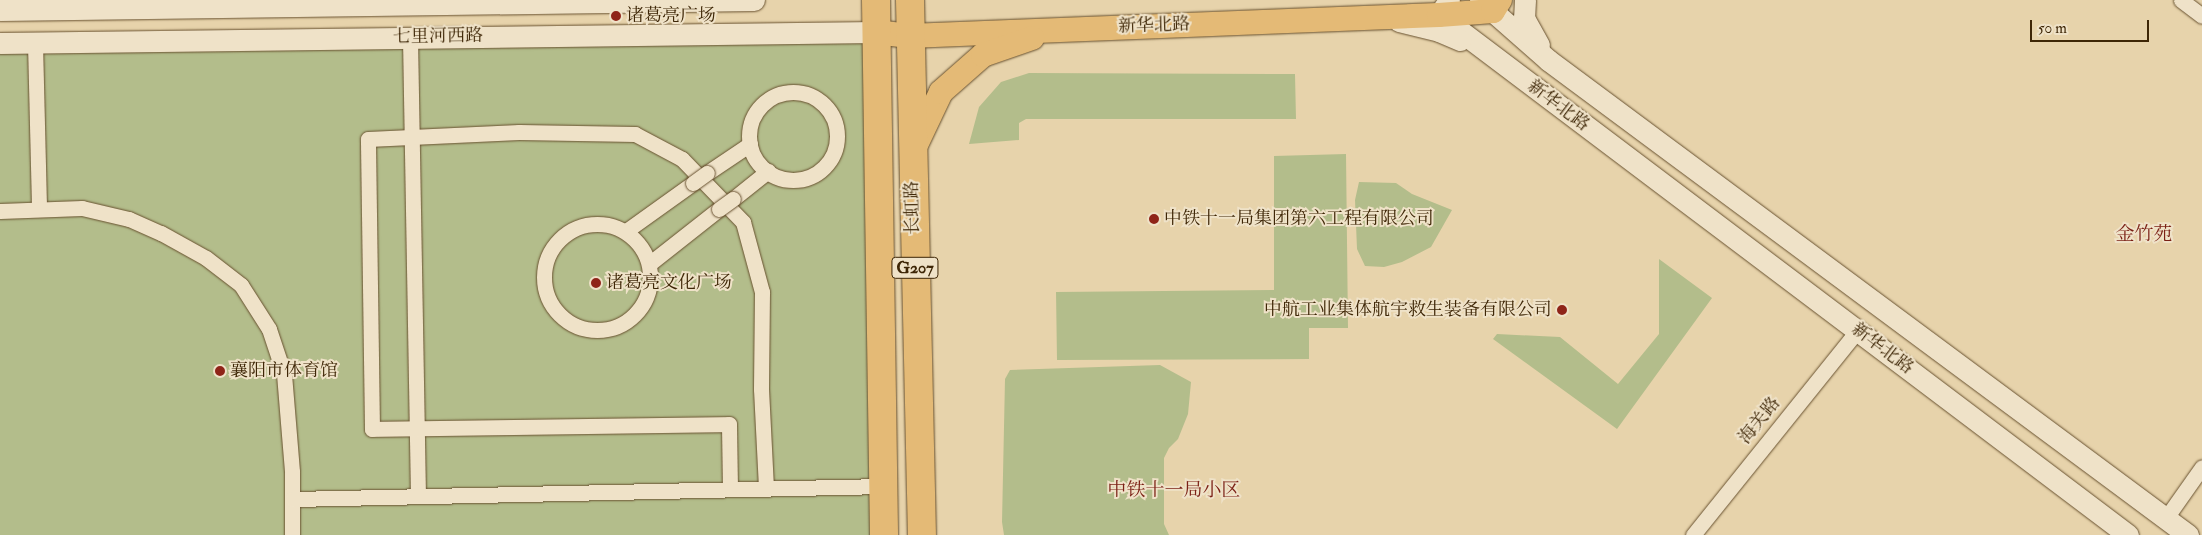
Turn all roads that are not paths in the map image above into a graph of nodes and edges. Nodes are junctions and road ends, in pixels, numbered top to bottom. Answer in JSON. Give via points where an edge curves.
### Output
{"nodes":[{"id":1,"x":754,"y":0,"type":"edge"},
{"id":2,"x":876,"y":0,"type":"edge"},
{"id":3,"x":910,"y":0,"type":"edge"},
{"id":4,"x":1525,"y":0,"type":"edge"},
{"id":5,"x":2181,"y":0,"type":"edge"},
{"id":6,"x":409,"y":2,"type":"edge"},
{"id":7,"x":288,"y":3,"type":"edge"},
{"id":8,"x":1491,"y":4,"type":"edge"},
{"id":9,"x":1444,"y":7,"type":"edge"},
{"id":10,"x":0,"y":10,"type":"edge"},
{"id":11,"x":2202,"y":16,"type":"edge"},
{"id":12,"x":1371,"y":18,"type":"junction"},
{"id":13,"x":1057,"y":30,"type":"junction"},
{"id":14,"x":876,"y":32,"type":"junction"},
{"id":15,"x":909,"y":36,"type":"junction"},
{"id":16,"x":410,"y":38,"type":"junction"},
{"id":17,"x":0,"y":43,"type":"edge"},
{"id":18,"x":35,"y":43,"type":"junction"},
{"id":19,"x":1484,"y":50,"type":"junction"},
{"id":20,"x":1548,"y":60,"type":"junction"},
{"id":21,"x":412,"y":137,"type":"junction"},
{"id":22,"x":750,"y":144,"type":"junction"},
{"id":23,"x":912,"y":153,"type":"junction"},
{"id":24,"x":768,"y":171,"type":"junction"},
{"id":25,"x":39,"y":209,"type":"junction"},
{"id":26,"x":0,"y":211,"type":"edge"},
{"id":27,"x":626,"y":231,"type":"junction"},
{"id":28,"x":649,"y":264,"type":"junction"},
{"id":29,"x":1857,"y":331,"type":"junction"},
{"id":30,"x":416,"y":428,"type":"junction"},
{"id":31,"x":2202,"y":467,"type":"edge"},
{"id":32,"x":883,"y":486,"type":"junction"},
{"id":33,"x":766,"y":488,"type":"junction"},
{"id":34,"x":730,"y":489,"type":"junction"},
{"id":35,"x":418,"y":496,"type":"junction"},
{"id":36,"x":292,"y":499,"type":"junction"},
{"id":37,"x":2166,"y":518,"type":"junction"},
{"id":38,"x":292,"y":535,"type":"edge"},
{"id":39,"x":884,"y":535,"type":"edge"},
{"id":40,"x":922,"y":535,"type":"edge"},
{"id":41,"x":1693,"y":535,"type":"edge"},
{"id":42,"x":2128,"y":535,"type":"edge"},
{"id":43,"x":2188,"y":535,"type":"edge"}],
"edges":[{"from":1,"to":6,"type":"main road","name":"七里河西路"},
{"from":2,"to":14,"type":"highway","name":"长虹路","number":"G207"},
{"from":3,"to":15,"type":"highway","name":"长虹路","number":"G207"},
{"from":4,"to":20,"type":"main road","via":[[1524,18]]},
{"from":5,"to":11,"type":"street"},
{"from":6,"to":7,"type":"main road","name":"七里河西路"},
{"from":7,"to":10,"type":"main road","name":"七里河西路"},
{"from":8,"to":9,"type":"main road"},
{"from":8,"to":20,"type":"main road","name":"新华北路"},
{"from":9,"to":12,"type":"main road","name":"新华北路"},
{"from":9,"to":19,"type":"main road","name":"新华北路"},
{"from":12,"to":13,"type":"main road","name":"新华北路"},
{"from":12,"to":19,"type":"main road","via":[[1424,26]]},
{"from":13,"to":15,"type":"main road","name":"新华北路"},
{"from":13,"to":23,"type":"main road","via":[[983,55],[941,92]]},
{"from":14,"to":15,"type":"main road","name":"新华北路"},
{"from":14,"to":16,"type":"main road","name":"七里河西路"},
{"from":14,"to":32,"type":"highway","name":"长虹路","number":"G207"},
{"from":15,"to":23,"type":"highway","name":"长虹路","number":"G207"},
{"from":16,"to":18,"type":"main road","name":"七里河西路"},
{"from":16,"to":21,"type":"street"},
{"from":17,"to":18,"type":"main road","name":"七里河西路"},
{"from":18,"to":25,"type":"street"},
{"from":19,"to":29,"type":"main road","name":"新华北路"},
{"from":20,"to":37,"type":"main road","name":"新华北路"},
{"from":21,"to":30,"type":"street"},
{"from":21,"to":30,"type":"street","via":[[368,139],[372,429]]},
{"from":21,"to":33,"type":"street","via":[[519,132],[635,134],[682,159],[743,222],[762,292],[761,389]]},
{"from":22,"to":24,"type":"street","via":[[760,164]]},
{"from":22,"to":24,"type":"street","via":[[752,119],[759,108],[780,94],[805,94],[830,112],[837,130],[837,142],[826,165],[805,178],[779,177]]},
{"from":22,"to":27,"type":"street","bridge":true},
{"from":23,"to":40,"type":"highway","name":"长虹路","number":"G207"},
{"from":24,"to":28,"type":"street","bridge":true},
{"from":25,"to":26,"type":"street"},
{"from":25,"to":36,"type":"street","via":[[82,208],[129,219],[161,232],[206,258],[241,284],[268,329],[284,374]]},
{"from":27,"to":28,"type":"street","via":[[644,251]]},
{"from":27,"to":28,"type":"street","via":[[613,225],[585,224],[560,237],[546,261],[544,289],[550,302],[569,322],[582,328],[609,329],[634,316],[643,305],[649,292]]},
{"from":29,"to":41,"type":"street","name":"海关路"},
{"from":29,"to":42,"type":"main road","name":"新华北路"},
{"from":30,"to":34,"type":"street","via":[[729,424]]},
{"from":30,"to":35,"type":"street"},
{"from":31,"to":37,"type":"street"},
{"from":32,"to":33,"type":"street"},
{"from":32,"to":39,"type":"highway","name":"长虹路","number":"G207"},
{"from":33,"to":34,"type":"street"},
{"from":34,"to":35,"type":"street"},
{"from":35,"to":36,"type":"street"},
{"from":36,"to":38,"type":"street"},
{"from":37,"to":43,"type":"main road","name":"新华北路"}]}
